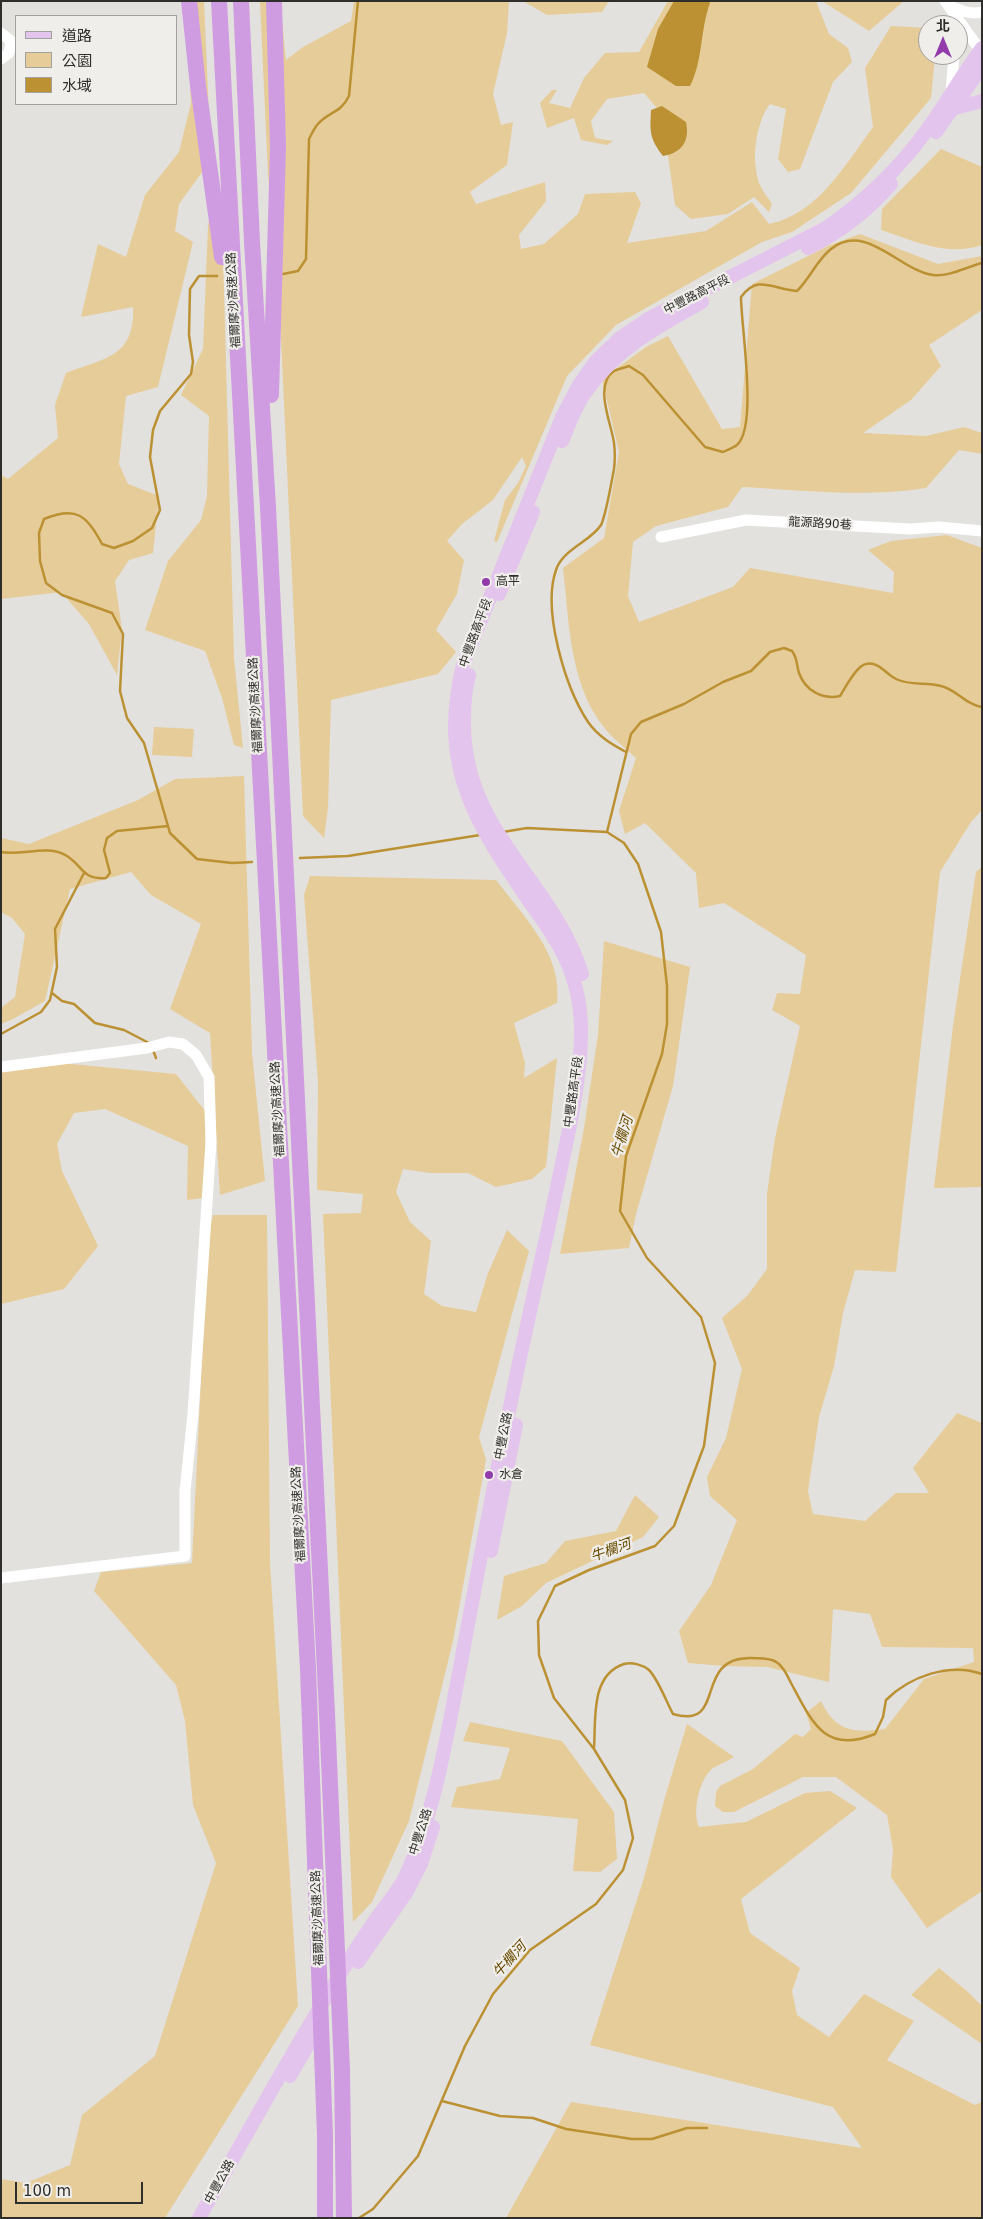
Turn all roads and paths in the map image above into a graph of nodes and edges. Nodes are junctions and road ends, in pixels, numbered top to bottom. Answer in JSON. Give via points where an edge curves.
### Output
{"nodes":[{"id":1,"x":189,"y":1,"type":"edge"},
{"id":2,"x":219,"y":1,"type":"edge"},
{"id":3,"x":241,"y":1,"type":"edge"},
{"id":4,"x":274,"y":1,"type":"edge"},
{"id":5,"x":946,"y":3,"type":"edge"},
{"id":6,"x":982,"y":12,"type":"edge"},
{"id":7,"x":1,"y":33,"type":"edge"},
{"id":8,"x":981,"y":50,"type":"edge"},
{"id":9,"x":1,"y":60,"type":"edge"},
{"id":10,"x":954,"y":65,"type":"edge"},
{"id":11,"x":982,"y":67,"type":"edge"},
{"id":12,"x":953,"y":101,"type":"junction"},
{"id":13,"x":982,"y":102,"type":"edge"},
{"id":14,"x":237,"y":359,"type":"junction"},
{"id":15,"x":268,"y":507,"type":"junction"},
{"id":16,"x":982,"y":532,"type":"edge"},
{"id":17,"x":661,"y":537,"type":"dead end"},
{"id":18,"x":1,"y":1067,"type":"edge"},
{"id":19,"x":517,"y":1396,"type":"joint"},
{"id":20,"x":1,"y":1578,"type":"edge"},
{"id":21,"x":323,"y":1827,"type":"junction"},
{"id":22,"x":250,"y":2138,"type":"junction"},
{"id":23,"x":199,"y":2218,"type":"edge"},
{"id":24,"x":210,"y":2218,"type":"edge"},
{"id":25,"x":325,"y":2218,"type":"edge"},
{"id":26,"x":344,"y":2218,"type":"edge"}],
"edges":[{"from":1,"to":14,"type":"highway"},
{"from":2,"to":14,"type":"highway","name":"福爾摩沙高速公路"},
{"from":3,"to":15,"type":"highway","name":"福爾摩沙高速公路"},
{"from":4,"to":15,"type":"highway","via":[[278,147]]},
{"from":5,"to":6,"type":"street","via":[[963,12]]},
{"from":5,"to":8,"type":"street"},
{"from":7,"to":9,"type":"street","via":[[11,41],[9,53]]},
{"from":8,"to":12,"type":"main road","name":"中豐路高平段"},
{"from":10,"to":12,"type":"street"},
{"from":11,"to":12,"type":"main road","name":"中豐路高平段"},
{"from":12,"to":13,"type":"main road"},
{"from":12,"to":19,"type":"main road","name":"中豐路高平段","via":[[931,139],[862,215],[832,236],[699,299],[627,346],[604,368],[584,394],[486,623],[467,680],[464,738],[475,802],[563,951],[584,1009],[579,1068]]},
{"from":14,"to":21,"type":"highway","name":"福爾摩沙高速公路","via":[[292,1347]]},
{"from":15,"to":21,"type":"highway","name":"福爾摩沙高速公路"},
{"from":16,"to":17,"type":"street","name":"龍源路90巷","via":[[939,527],[910,529],[746,520]]},
{"from":18,"to":20,"type":"street","via":[[147,1048],[169,1042],[183,1044],[196,1055],[209,1077],[211,1142],[185,1491],[185,1556]]},
{"from":19,"to":22,"type":"main road","name":"中豐公路","via":[[449,1725],[429,1810],[405,1878]]},
{"from":21,"to":25,"type":"highway","name":"福爾摩沙高速公路"},
{"from":21,"to":26,"type":"highway","name":"福爾摩沙高速公路","via":[[342,2070]]},
{"from":22,"to":23,"type":"main road","name":"中豐公路"},
{"from":22,"to":24,"type":"main road","name":"中豐公路"}]}
